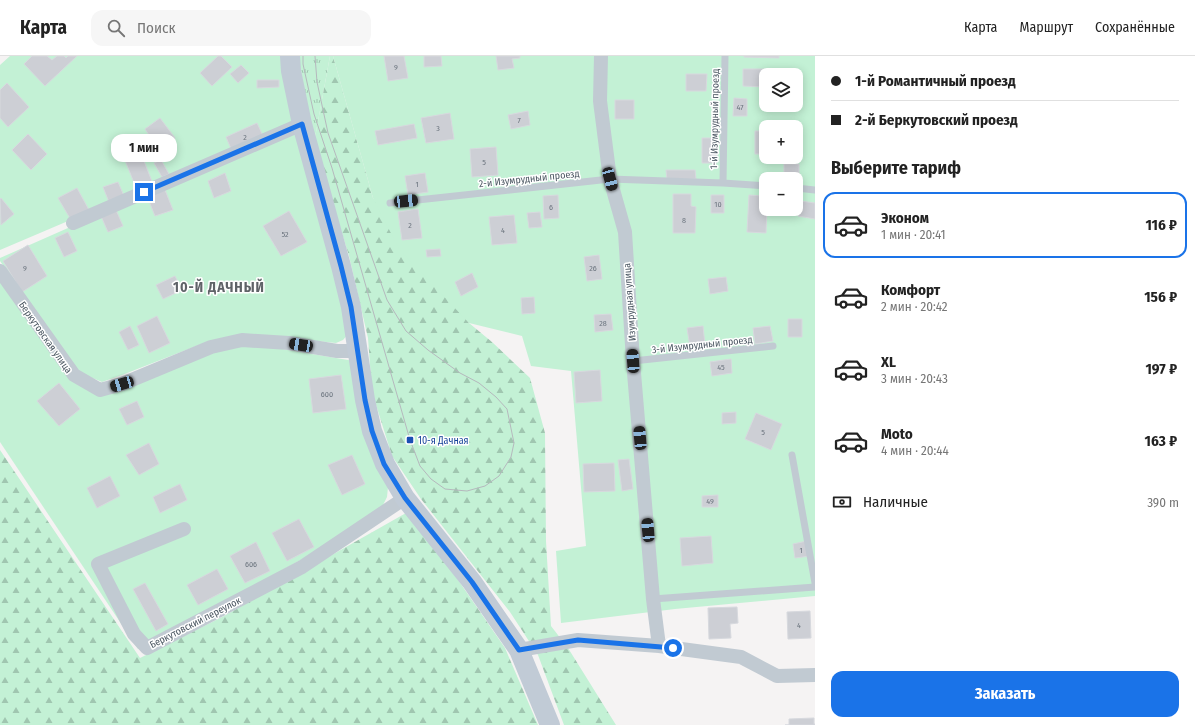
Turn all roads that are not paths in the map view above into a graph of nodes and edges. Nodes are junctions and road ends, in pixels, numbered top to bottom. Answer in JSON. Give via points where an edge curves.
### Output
{"nodes":[{"id":1,"x":290,"y":56,"type":"edge"},
{"id":2,"x":601,"y":56,"type":"edge"},
{"id":3,"x":725,"y":56,"type":"edge"},
{"id":4,"x":302,"y":124,"type":"junction"},
{"id":5,"x":610,"y":179,"type":"junction"},
{"id":6,"x":723,"y":183,"type":"junction"},
{"id":7,"x":759,"y":186,"type":"edge"},
{"id":8,"x":803,"y":189,"type":"edge"},
{"id":9,"x":815,"y":190,"type":"edge"},
{"id":10,"x":390,"y":203,"type":"dead end"},
{"id":11,"x":73,"y":223,"type":"dead end"},
{"id":12,"x":0,"y":271,"type":"edge"},
{"id":13,"x":774,"y":346,"type":"dead end"},
{"id":14,"x":357,"y":351,"type":"junction"},
{"id":15,"x":633,"y":361,"type":"junction"},
{"id":16,"x":792,"y":455,"type":"dead end"},
{"id":17,"x":405,"y":498,"type":"junction"},
{"id":18,"x":184,"y":529,"type":"dead end"},
{"id":19,"x":815,"y":583,"type":"edge"},
{"id":20,"x":815,"y":587,"type":"edge"},
{"id":21,"x":653,"y":599,"type":"junction"},
{"id":22,"x":659,"y":646,"type":"junction"},
{"id":23,"x":519,"y":650,"type":"junction"},
{"id":24,"x":815,"y":675,"type":"edge"},
{"id":25,"x":550,"y":725,"type":"edge"}],
"edges":[{"from":1,"to":4,"type":"main road"},
{"from":2,"to":5,"type":"street","name":"Изумрудная улица","via":[[600,101]]},
{"from":3,"to":6,"type":"lane","name":"1-й Изумрудный проезд"},
{"from":4,"to":11,"type":"street"},
{"from":4,"to":14,"type":"main road","via":[[351,307]]},
{"from":5,"to":6,"type":"lane","name":"2-й Изумрудный проезд"},
{"from":5,"to":10,"type":"lane","name":"2-й Изумрудный проезд"},
{"from":5,"to":15,"type":"street","name":"Изумрудная улица","via":[[624,232]]},
{"from":6,"to":7,"type":"lane","name":"2-й Изумрудный проезд"},
{"from":8,"to":9,"type":"lane"},
{"from":12,"to":14,"type":"street","name":"Беркутовская улица","via":[[74,376],[100,390],[122,384],[211,347],[242,340]]},
{"from":13,"to":15,"type":"lane","name":"3-й Изумрудный проезд"},
{"from":14,"to":17,"type":"main road","via":[[372,431],[384,464]]},
{"from":15,"to":21,"type":"street","name":"Изумрудная улица"},
{"from":16,"to":19,"type":"lane"},
{"from":17,"to":18,"type":"street","name":"Беркутовский переулок","via":[[302,567],[147,648],[134,634],[98,564]]},
{"from":17,"to":23,"type":"main road","via":[[472,582]]},
{"from":20,"to":21,"type":"lane"},
{"from":21,"to":22,"type":"street","name":"Изумрудная улица"},
{"from":22,"to":23,"type":"street","via":[[578,640]]},
{"from":22,"to":24,"type":"street","via":[[741,657],[777,676]]},
{"from":23,"to":25,"type":"main road"}]}
